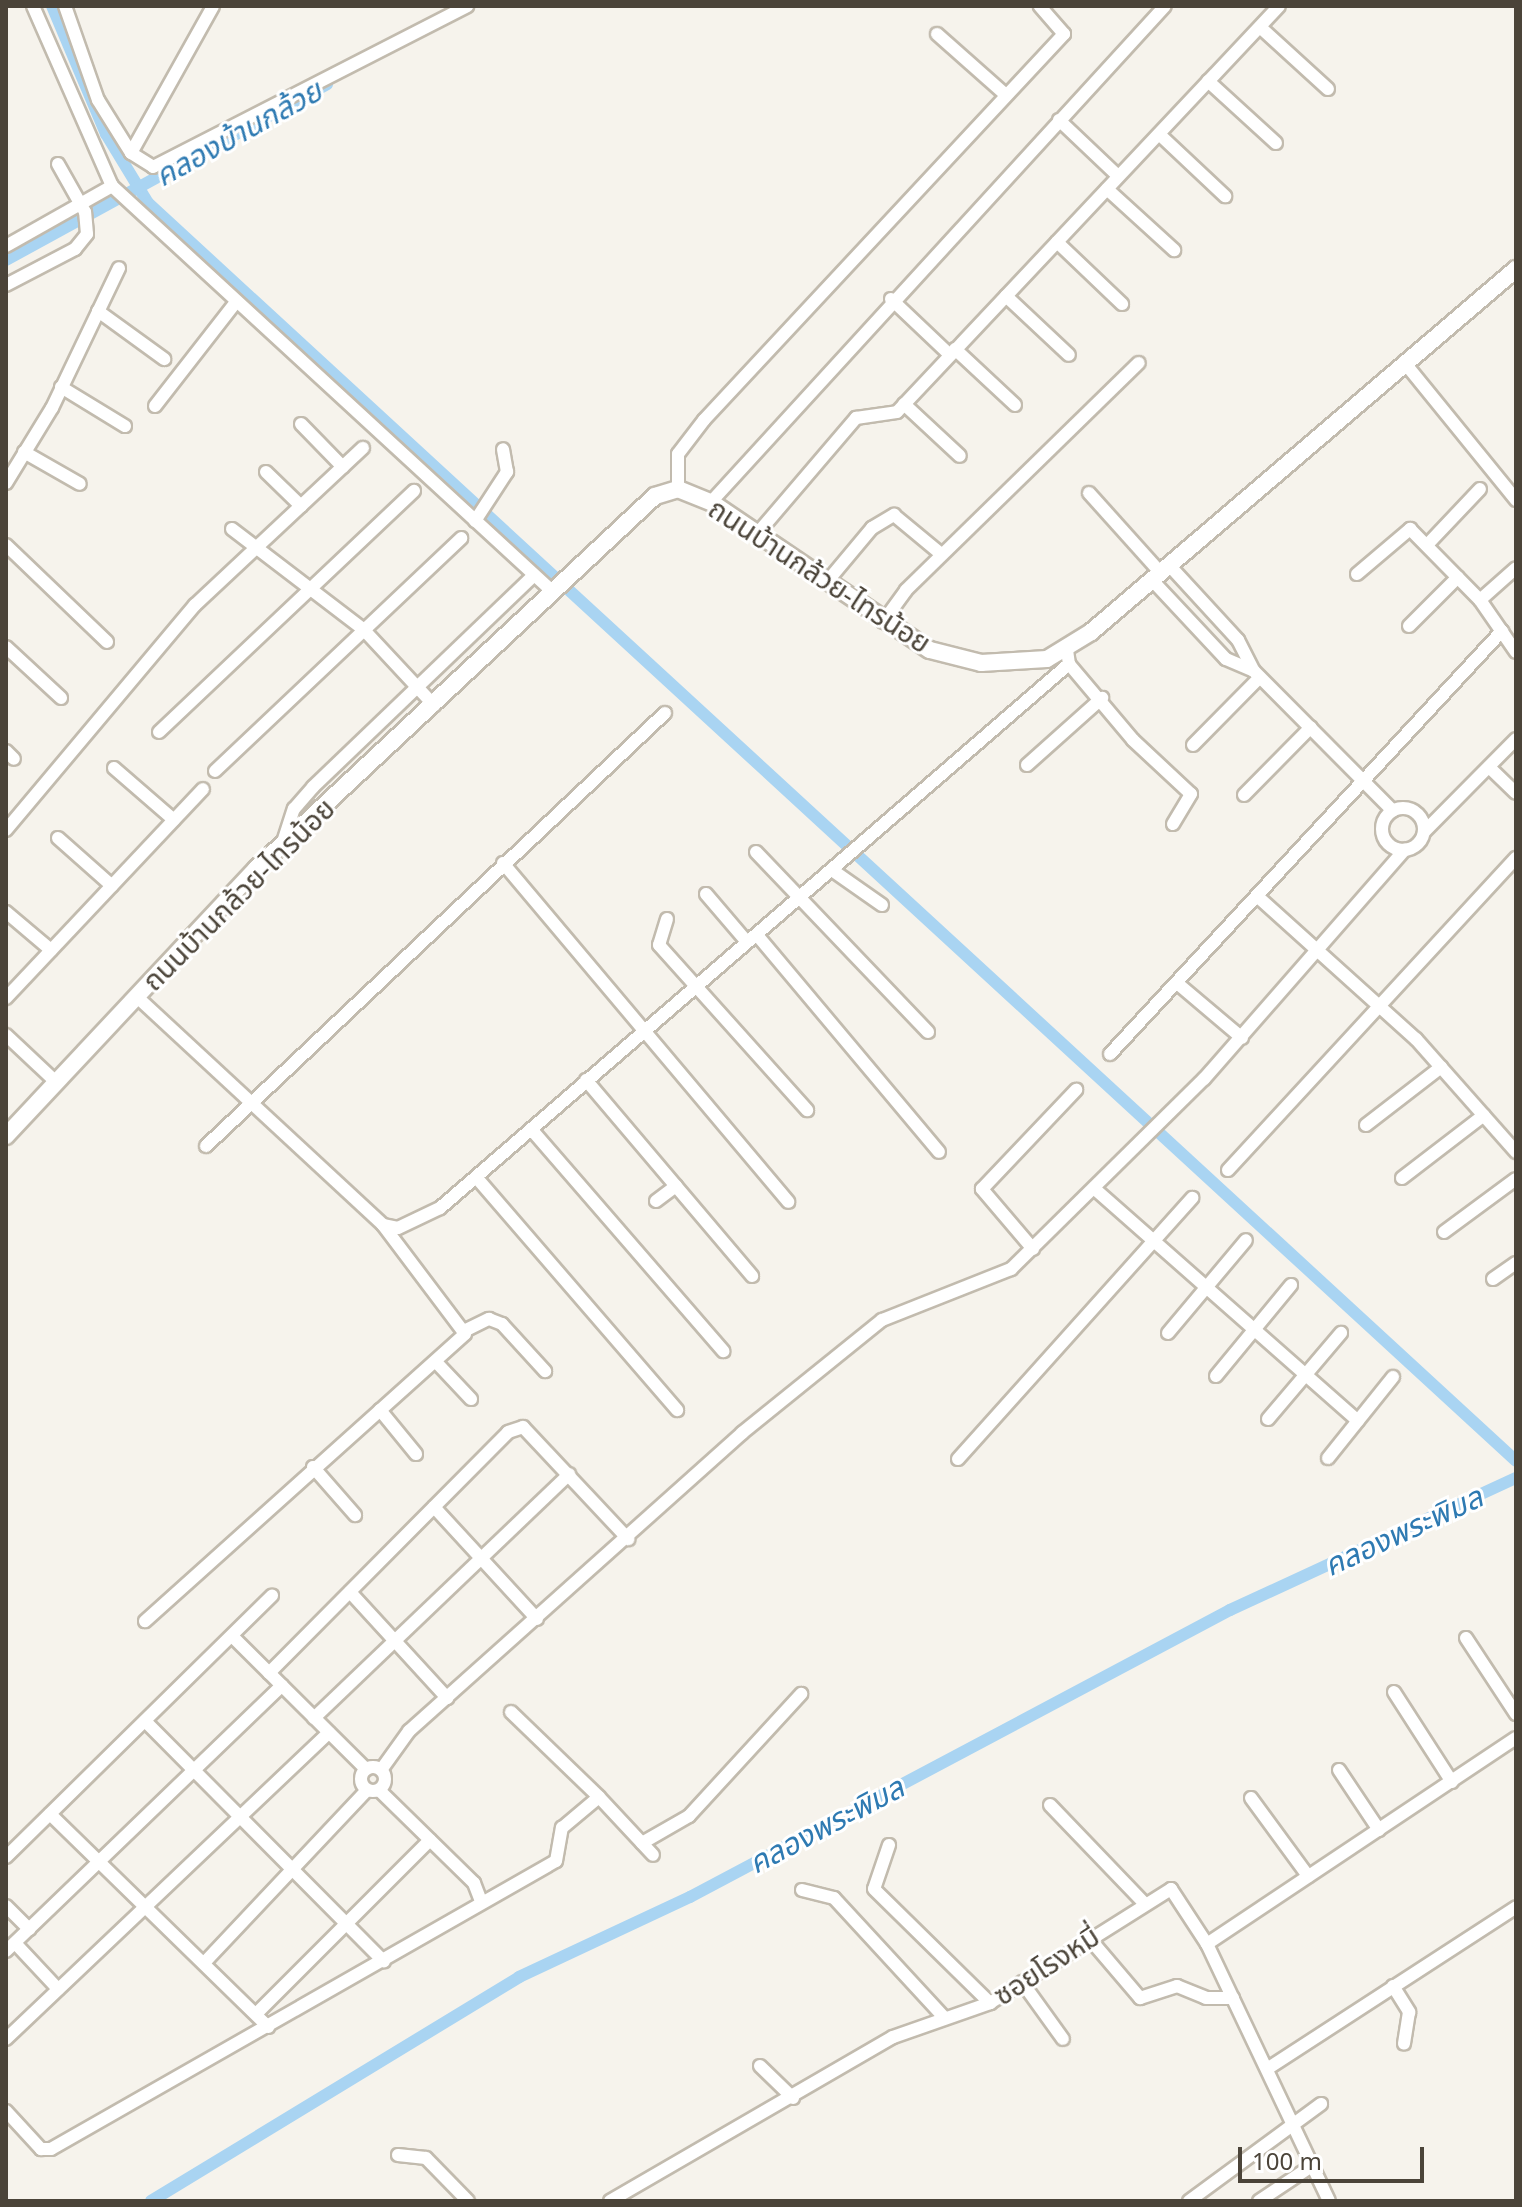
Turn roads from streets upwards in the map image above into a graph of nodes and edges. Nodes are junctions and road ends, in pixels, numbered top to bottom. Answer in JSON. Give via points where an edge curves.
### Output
{"nodes":[{"id":1,"x":33,"y":6,"type":"edge"},
{"id":2,"x":65,"y":6,"type":"edge"},
{"id":3,"x":213,"y":6,"type":"edge"},
{"id":4,"x":467,"y":6,"type":"edge"},
{"id":5,"x":1040,"y":6,"type":"edge"},
{"id":6,"x":1165,"y":6,"type":"edge"},
{"id":7,"x":1278,"y":7,"type":"edge"},
{"id":8,"x":1260,"y":27,"type":"junction"},
{"id":9,"x":937,"y":34,"type":"dead end"},
{"id":10,"x":1208,"y":81,"type":"junction"},
{"id":11,"x":1328,"y":89,"type":"dead end"},
{"id":12,"x":1006,"y":95,"type":"junction"},
{"id":13,"x":1059,"y":120,"type":"junction"},
{"id":14,"x":1159,"y":134,"type":"junction"},
{"id":15,"x":1276,"y":143,"type":"dead end"},
{"id":16,"x":131,"y":153,"type":"junction"},
{"id":17,"x":58,"y":164,"type":"dead end"},
{"id":18,"x":1118,"y":176,"type":"junction"},
{"id":19,"x":115,"y":189,"type":"junction"},
{"id":20,"x":1107,"y":189,"type":"junction"},
{"id":21,"x":1225,"y":196,"type":"dead end"},
{"id":22,"x":82,"y":208,"type":"junction"},
{"id":23,"x":1057,"y":242,"type":"junction"},
{"id":24,"x":6,"y":246,"type":"edge"},
{"id":25,"x":1174,"y":250,"type":"dead end"},
{"id":26,"x":119,"y":268,"type":"dead end"},
{"id":27,"x":1516,"y":269,"type":"edge"},
{"id":28,"x":6,"y":285,"type":"edge"},
{"id":29,"x":1006,"y":296,"type":"junction"},
{"id":30,"x":891,"y":299,"type":"junction"},
{"id":31,"x":236,"y":302,"type":"junction"},
{"id":32,"x":1122,"y":304,"type":"dead end"},
{"id":33,"x":98,"y":311,"type":"junction"},
{"id":34,"x":953,"y":352,"type":"junction"},
{"id":35,"x":1069,"y":355,"type":"dead end"},
{"id":36,"x":164,"y":359,"type":"dead end"},
{"id":37,"x":1404,"y":362,"type":"junction"},
{"id":38,"x":1139,"y":363,"type":"dead end"},
{"id":39,"x":61,"y":387,"type":"junction"},
{"id":40,"x":904,"y":404,"type":"junction"},
{"id":41,"x":1015,"y":405,"type":"dead end"},
{"id":42,"x":155,"y":406,"type":"dead end"},
{"id":43,"x":301,"y":424,"type":"dead end"},
{"id":44,"x":125,"y":426,"type":"dead end"},
{"id":45,"x":363,"y":448,"type":"dead end"},
{"id":46,"x":503,"y":449,"type":"dead end"},
{"id":47,"x":24,"y":452,"type":"junction"},
{"id":48,"x":960,"y":456,"type":"dead end"},
{"id":49,"x":343,"y":467,"type":"junction"},
{"id":50,"x":266,"y":472,"type":"dead end"},
{"id":51,"x":6,"y":483,"type":"edge"},
{"id":52,"x":80,"y":484,"type":"dead end"},
{"id":53,"x":678,"y":489,"type":"junction"},
{"id":54,"x":1480,"y":489,"type":"dead end"},
{"id":55,"x":414,"y":491,"type":"dead end"},
{"id":56,"x":1089,"y":493,"type":"dead end"},
{"id":57,"x":1516,"y":500,"type":"edge"},
{"id":58,"x":711,"y":502,"type":"junction"},
{"id":59,"x":301,"y":506,"type":"junction"},
{"id":60,"x":477,"y":519,"type":"junction"},
{"id":61,"x":232,"y":529,"type":"dead end"},
{"id":62,"x":757,"y":534,"type":"junction"},
{"id":63,"x":461,"y":538,"type":"dead end"},
{"id":64,"x":6,"y":545,"type":"edge"},
{"id":65,"x":1427,"y":545,"type":"junction"},
{"id":66,"x":255,"y":549,"type":"junction"},
{"id":67,"x":941,"y":554,"type":"junction"},
{"id":68,"x":1516,"y":568,"type":"edge"},
{"id":69,"x":1160,"y":572,"type":"junction"},
{"id":70,"x":1357,"y":574,"type":"dead end"},
{"id":71,"x":534,"y":575,"type":"junction"},
{"id":72,"x":1458,"y":577,"type":"junction"},
{"id":73,"x":826,"y":583,"type":"junction"},
{"id":74,"x":558,"y":586,"type":"junction"},
{"id":75,"x":311,"y":589,"type":"junction"},
{"id":76,"x":1480,"y":600,"type":"junction"},
{"id":77,"x":883,"y":622,"type":"junction"},
{"id":78,"x":1409,"y":626,"type":"dead end"},
{"id":79,"x":364,"y":630,"type":"junction"},
{"id":80,"x":1502,"y":631,"type":"junction"},
{"id":81,"x":107,"y":642,"type":"dead end"},
{"id":82,"x":6,"y":647,"type":"edge"},
{"id":83,"x":1516,"y":652,"type":"edge"},
{"id":84,"x":1068,"y":657,"type":"junction"},
{"id":85,"x":1257,"y":674,"type":"junction"},
{"id":86,"x":416,"y":687,"type":"junction"},
{"id":87,"x":61,"y":698,"type":"dead end"},
{"id":88,"x":1102,"y":698,"type":"junction"},
{"id":89,"x":434,"y":705,"type":"junction"},
{"id":90,"x":665,"y":713,"type":"dead end"},
{"id":91,"x":1311,"y":727,"type":"junction"},
{"id":92,"x":159,"y":732,"type":"dead end"},
{"id":93,"x":1516,"y":739,"type":"edge"},
{"id":94,"x":1193,"y":745,"type":"dead end"},
{"id":95,"x":1027,"y":765,"type":"dead end"},
{"id":96,"x":1489,"y":767,"type":"junction"},
{"id":97,"x":114,"y":768,"type":"dead end"},
{"id":98,"x":215,"y":771,"type":"dead end"},
{"id":99,"x":1363,"y":780,"type":"junction"},
{"id":100,"x":203,"y":789,"type":"dead end"},
{"id":101,"x":1516,"y":793,"type":"edge"},
{"id":102,"x":1244,"y":795,"type":"dead end"},
{"id":103,"x":1393,"y":811,"type":"junction"},
{"id":104,"x":174,"y":820,"type":"junction"},
{"id":105,"x":1173,"y":824,"type":"dead end"},
{"id":106,"x":6,"y":830,"type":"edge"},
{"id":107,"x":1424,"y":832,"type":"junction"},
{"id":108,"x":58,"y":838,"type":"dead end"},
{"id":109,"x":282,"y":845,"type":"junction"},
{"id":110,"x":1405,"y":849,"type":"junction"},
{"id":111,"x":756,"y":852,"type":"dead end"},
{"id":112,"x":1516,"y":858,"type":"edge"},
{"id":113,"x":503,"y":863,"type":"junction"},
{"id":114,"x":832,"y":870,"type":"junction"},
{"id":115,"x":112,"y":886,"type":"junction"},
{"id":116,"x":706,"y":894,"type":"dead end"},
{"id":117,"x":1257,"y":896,"type":"junction"},
{"id":118,"x":800,"y":898,"type":"junction"},
{"id":119,"x":882,"y":905,"type":"dead end"},
{"id":120,"x":6,"y":912,"type":"edge"},
{"id":121,"x":667,"y":919,"type":"dead end"},
{"id":122,"x":752,"y":939,"type":"junction"},
{"id":123,"x":51,"y":950,"type":"junction"},
{"id":124,"x":1319,"y":954,"type":"junction"},
{"id":125,"x":1177,"y":983,"type":"junction"},
{"id":126,"x":695,"y":985,"type":"junction"},
{"id":127,"x":136,"y":996,"type":"junction"},
{"id":128,"x":6,"y":998,"type":"edge"},
{"id":129,"x":1380,"y":1007,"type":"junction"},
{"id":130,"x":644,"y":1030,"type":"junction"},
{"id":131,"x":928,"y":1032,"type":"dead end"},
{"id":132,"x":6,"y":1035,"type":"edge"},
{"id":133,"x":1242,"y":1038,"type":"junction"},
{"id":134,"x":1110,"y":1054,"type":"dead end"},
{"id":135,"x":1441,"y":1067,"type":"junction"},
{"id":136,"x":586,"y":1080,"type":"junction"},
{"id":137,"x":56,"y":1082,"type":"junction"},
{"id":138,"x":1076,"y":1090,"type":"dead end"},
{"id":139,"x":250,"y":1099,"type":"junction"},
{"id":140,"x":807,"y":1110,"type":"dead end"},
{"id":141,"x":1484,"y":1115,"type":"junction"},
{"id":142,"x":1366,"y":1125,"type":"dead end"},
{"id":143,"x":531,"y":1129,"type":"junction"},
{"id":144,"x":6,"y":1136,"type":"edge"},
{"id":145,"x":206,"y":1146,"type":"dead end"},
{"id":146,"x":939,"y":1152,"type":"dead end"},
{"id":147,"x":1516,"y":1152,"type":"edge"},
{"id":148,"x":1228,"y":1170,"type":"dead end"},
{"id":149,"x":476,"y":1177,"type":"junction"},
{"id":150,"x":1402,"y":1178,"type":"dead end"},
{"id":151,"x":1516,"y":1179,"type":"edge"},
{"id":152,"x":676,"y":1186,"type":"junction"},
{"id":153,"x":1096,"y":1190,"type":"junction"},
{"id":154,"x":1192,"y":1198,"type":"dead end"},
{"id":155,"x":656,"y":1201,"type":"dead end"},
{"id":156,"x":788,"y":1202,"type":"dead end"},
{"id":157,"x":383,"y":1225,"type":"junction"},
{"id":158,"x":1444,"y":1232,"type":"dead end"},
{"id":159,"x":1246,"y":1240,"type":"dead end"},
{"id":160,"x":1154,"y":1242,"type":"junction"},
{"id":161,"x":1033,"y":1249,"type":"junction"},
{"id":162,"x":1516,"y":1263,"type":"edge"},
{"id":163,"x":752,"y":1276,"type":"dead end"},
{"id":164,"x":1493,"y":1279,"type":"dead end"},
{"id":165,"x":1291,"y":1285,"type":"dead end"},
{"id":166,"x":1205,"y":1289,"type":"junction"},
{"id":167,"x":464,"y":1331,"type":"junction"},
{"id":168,"x":1168,"y":1333,"type":"dead end"},
{"id":169,"x":1251,"y":1333,"type":"junction"},
{"id":170,"x":1341,"y":1333,"type":"dead end"},
{"id":171,"x":723,"y":1351,"type":"dead end"},
{"id":172,"x":436,"y":1362,"type":"junction"},
{"id":173,"x":545,"y":1371,"type":"dead end"},
{"id":174,"x":1216,"y":1376,"type":"dead end"},
{"id":175,"x":1303,"y":1377,"type":"junction"},
{"id":176,"x":1393,"y":1377,"type":"dead end"},
{"id":177,"x":471,"y":1399,"type":"dead end"},
{"id":178,"x":380,"y":1410,"type":"junction"},
{"id":179,"x":677,"y":1410,"type":"dead end"},
{"id":180,"x":1268,"y":1419,"type":"dead end"},
{"id":181,"x":1358,"y":1421,"type":"junction"},
{"id":182,"x":416,"y":1454,"type":"dead end"},
{"id":183,"x":1328,"y":1458,"type":"dead end"},
{"id":184,"x":958,"y":1459,"type":"dead end"},
{"id":185,"x":313,"y":1467,"type":"junction"},
{"id":186,"x":569,"y":1474,"type":"junction"},
{"id":187,"x":434,"y":1507,"type":"junction"},
{"id":188,"x":355,"y":1515,"type":"dead end"},
{"id":189,"x":628,"y":1539,"type":"junction"},
{"id":190,"x":481,"y":1558,"type":"junction"},
{"id":191,"x":350,"y":1592,"type":"junction"},
{"id":192,"x":272,"y":1596,"type":"dead end"},
{"id":193,"x":537,"y":1619,"type":"junction"},
{"id":194,"x":145,"y":1621,"type":"dead end"},
{"id":195,"x":232,"y":1636,"type":"junction"},
{"id":196,"x":1466,"y":1638,"type":"dead end"},
{"id":197,"x":395,"y":1640,"type":"junction"},
{"id":198,"x":269,"y":1673,"type":"junction"},
{"id":199,"x":282,"y":1685,"type":"junction"},
{"id":200,"x":1394,"y":1692,"type":"dead end"},
{"id":201,"x":801,"y":1694,"type":"dead end"},
{"id":202,"x":447,"y":1698,"type":"junction"},
{"id":203,"x":511,"y":1712,"type":"dead end"},
{"id":204,"x":1516,"y":1714,"type":"edge"},
{"id":205,"x":314,"y":1718,"type":"junction"},
{"id":206,"x":145,"y":1721,"type":"junction"},
{"id":207,"x":329,"y":1733,"type":"junction"},
{"id":208,"x":1516,"y":1738,"type":"edge"},
{"id":209,"x":366,"y":1769,"type":"junction"},
{"id":210,"x":381,"y":1770,"type":"junction"},
{"id":211,"x":1339,"y":1770,"type":"dead end"},
{"id":212,"x":192,"y":1772,"type":"junction"},
{"id":213,"x":1452,"y":1782,"type":"junction"},
{"id":214,"x":373,"y":1790,"type":"junction"},
{"id":215,"x":599,"y":1797,"type":"junction"},
{"id":216,"x":1251,"y":1798,"type":"dead end"},
{"id":217,"x":1050,"y":1805,"type":"dead end"},
{"id":218,"x":50,"y":1814,"type":"junction"},
{"id":219,"x":237,"y":1822,"type":"junction"},
{"id":220,"x":1379,"y":1830,"type":"junction"},
{"id":221,"x":430,"y":1840,"type":"junction"},
{"id":222,"x":642,"y":1843,"type":"junction"},
{"id":223,"x":889,"y":1845,"type":"dead end"},
{"id":224,"x":653,"y":1855,"type":"dead end"},
{"id":225,"x":6,"y":1857,"type":"edge"},
{"id":226,"x":100,"y":1863,"type":"junction"},
{"id":227,"x":288,"y":1874,"type":"junction"},
{"id":228,"x":1308,"y":1876,"type":"junction"},
{"id":229,"x":802,"y":1890,"type":"dead end"},
{"id":230,"x":480,"y":1899,"type":"junction"},
{"id":231,"x":1143,"y":1902,"type":"junction"},
{"id":232,"x":6,"y":1906,"type":"edge"},
{"id":233,"x":1516,"y":1907,"type":"edge"},
{"id":234,"x":147,"y":1908,"type":"junction"},
{"id":235,"x":342,"y":1926,"type":"junction"},
{"id":236,"x":29,"y":1929,"type":"junction"},
{"id":237,"x":1089,"y":1938,"type":"junction"},
{"id":238,"x":1209,"y":1943,"type":"junction"},
{"id":239,"x":10,"y":1947,"type":"edge"},
{"id":240,"x":384,"y":1962,"type":"junction"},
{"id":241,"x":204,"y":1963,"type":"junction"},
{"id":242,"x":1022,"y":1982,"type":"junction"},
{"id":243,"x":1393,"y":1986,"type":"junction"},
{"id":244,"x":58,"y":1989,"type":"junction"},
{"id":245,"x":1233,"y":1998,"type":"junction"},
{"id":246,"x":990,"y":2003,"type":"junction"},
{"id":247,"x":256,"y":2014,"type":"junction"},
{"id":248,"x":944,"y":2017,"type":"junction"},
{"id":249,"x":268,"y":2027,"type":"junction"},
{"id":250,"x":6,"y":2039,"type":"edge"},
{"id":251,"x":1063,"y":2039,"type":"dead end"},
{"id":252,"x":1404,"y":2044,"type":"dead end"},
{"id":253,"x":760,"y":2066,"type":"dead end"},
{"id":254,"x":1270,"y":2068,"type":"junction"},
{"id":255,"x":793,"y":2098,"type":"junction"},
{"id":256,"x":1317,"y":2107,"type":"dead end"},
{"id":257,"x":6,"y":2111,"type":"edge"},
{"id":258,"x":1296,"y":2120,"type":"junction"},
{"id":259,"x":398,"y":2155,"type":"dead end"},
{"id":260,"x":1313,"y":2165,"type":"junction"},
{"id":261,"x":468,"y":2201,"type":"edge"},
{"id":262,"x":610,"y":2201,"type":"edge"},
{"id":263,"x":1189,"y":2201,"type":"edge"},
{"id":264,"x":1259,"y":2201,"type":"edge"},
{"id":265,"x":1329,"y":2201,"type":"edge"}],
"edges":[{"from":1,"to":19,"type":"street"},
{"from":2,"to":16,"type":"street","via":[[98,100]]},
{"from":3,"to":16,"type":"street"},
{"from":4,"to":16,"type":"street","via":[[166,162],[153,167]]},
{"from":5,"to":12,"type":"street","via":[[1064,34]]},
{"from":6,"to":13,"type":"street"},
{"from":7,"to":8,"type":"street"},
{"from":8,"to":10,"type":"street"},
{"from":8,"to":11,"type":"street"},
{"from":9,"to":12,"type":"street"},
{"from":10,"to":14,"type":"street"},
{"from":10,"to":15,"type":"street"},
{"from":12,"to":53,"type":"street","via":[[704,420],[678,454]]},
{"from":13,"to":18,"type":"street"},
{"from":13,"to":30,"type":"street"},
{"from":14,"to":18,"type":"street"},
{"from":14,"to":21,"type":"street"},
{"from":17,"to":22,"type":"street"},
{"from":18,"to":20,"type":"street"},
{"from":19,"to":22,"type":"street"},
{"from":19,"to":31,"type":"street"},
{"from":20,"to":23,"type":"street"},
{"from":20,"to":25,"type":"street"},
{"from":22,"to":24,"type":"street"},
{"from":22,"to":28,"type":"street","via":[[87,234],[75,249]]},
{"from":23,"to":29,"type":"street"},
{"from":23,"to":32,"type":"street"},
{"from":26,"to":33,"type":"street"},
{"from":27,"to":37,"type":"street","name":"ถนนบ้านกล้วย-ไทรน้อย"},
{"from":29,"to":34,"type":"street"},
{"from":29,"to":35,"type":"street"},
{"from":30,"to":34,"type":"street"},
{"from":30,"to":58,"type":"street"},
{"from":31,"to":42,"type":"street"},
{"from":31,"to":60,"type":"street"},
{"from":33,"to":36,"type":"street"},
{"from":33,"to":39,"type":"street"},
{"from":34,"to":40,"type":"street"},
{"from":34,"to":41,"type":"street"},
{"from":37,"to":57,"type":"street"},
{"from":37,"to":69,"type":"street","name":"ถนนบ้านกล้วย-ไทรน้อย"},
{"from":38,"to":67,"type":"street"},
{"from":39,"to":44,"type":"street"},
{"from":39,"to":47,"type":"street"},
{"from":40,"to":48,"type":"street"},
{"from":40,"to":62,"type":"street","via":[[856,418]]},
{"from":43,"to":49,"type":"street"},
{"from":45,"to":49,"type":"street"},
{"from":46,"to":60,"type":"street","via":[[507,472],[493,502]]},
{"from":47,"to":51,"type":"street"},
{"from":47,"to":52,"type":"street"},
{"from":49,"to":59,"type":"street"},
{"from":50,"to":59,"type":"street"},
{"from":53,"to":58,"type":"street","name":"ถนนบ้านกล้วย-ไทรน้อย"},
{"from":53,"to":74,"type":"street","name":"ถนนบ้านกล้วย-ไทรน้อย","via":[[655,496]]},
{"from":54,"to":65,"type":"street"},
{"from":55,"to":75,"type":"street"},
{"from":56,"to":69,"type":"street"},
{"from":58,"to":62,"type":"street","name":"ถนนบ้านกล้วย-ไทรน้อย"},
{"from":59,"to":66,"type":"street"},
{"from":60,"to":71,"type":"street"},
{"from":61,"to":66,"type":"street"},
{"from":62,"to":73,"type":"street","name":"ถนนบ้านกล้วย-ไทรน้อย"},
{"from":63,"to":79,"type":"street"},
{"from":64,"to":81,"type":"street"},
{"from":65,"to":70,"type":"street","via":[[1402,528]]},
{"from":65,"to":72,"type":"street"},
{"from":66,"to":75,"type":"street"},
{"from":66,"to":106,"type":"street","via":[[195,605]]},
{"from":67,"to":73,"type":"street","via":[[894,515],[872,528]]},
{"from":67,"to":77,"type":"street"},
{"from":68,"to":76,"type":"street"},
{"from":69,"to":84,"type":"street","name":"ถนนบ้านกล้วย-ไทรน้อย"},
{"from":69,"to":85,"type":"street","via":[[1238,640]]},
{"from":69,"to":85,"type":"street","via":[[1226,659]]},
{"from":71,"to":74,"type":"street"},
{"from":71,"to":86,"type":"street"},
{"from":72,"to":76,"type":"street"},
{"from":72,"to":78,"type":"street"},
{"from":73,"to":77,"type":"street","name":"ถนนบ้านกล้วย-ไทรน้อย"},
{"from":74,"to":89,"type":"street","name":"ถนนบ้านกล้วย-ไทรน้อย"},
{"from":75,"to":79,"type":"street"},
{"from":75,"to":92,"type":"street"},
{"from":76,"to":80,"type":"street"},
{"from":77,"to":84,"type":"street","name":"ถนนบ้านกล้วย-ไทรน้อย","via":[[930,650],[981,663]]},
{"from":79,"to":86,"type":"street"},
{"from":79,"to":98,"type":"street"},
{"from":80,"to":83,"type":"street"},
{"from":80,"to":99,"type":"street"},
{"from":82,"to":87,"type":"street"},
{"from":84,"to":88,"type":"street"},
{"from":84,"to":114,"type":"street"},
{"from":85,"to":91,"type":"street"},
{"from":85,"to":94,"type":"street"},
{"from":86,"to":89,"type":"street"},
{"from":86,"to":109,"type":"street","via":[[294,809]]},
{"from":88,"to":95,"type":"street"},
{"from":88,"to":105,"type":"street","via":[[1191,794]]},
{"from":89,"to":109,"type":"street","name":"ถนนบ้านกล้วย-ไทรน้อย"},
{"from":90,"to":113,"type":"street"},
{"from":91,"to":99,"type":"street"},
{"from":91,"to":102,"type":"street"},
{"from":93,"to":96,"type":"street"},
{"from":96,"to":101,"type":"street"},
{"from":96,"to":107,"type":"street"},
{"from":97,"to":104,"type":"street"},
{"from":99,"to":103,"type":"street"},
{"from":99,"to":117,"type":"street"},
{"from":100,"to":104,"type":"street"},
{"from":103,"to":107,"type":"street","via":[[1417,813]]},
{"from":103,"to":110,"type":"street","via":[[1383,836]]},
{"from":104,"to":115,"type":"street"},
{"from":107,"to":110,"type":"street"},
{"from":108,"to":115,"type":"street"},
{"from":109,"to":127,"type":"street","name":"ถนนบ้านกล้วย-ไทรน้อย"},
{"from":110,"to":124,"type":"street"},
{"from":111,"to":118,"type":"street"},
{"from":112,"to":129,"type":"street"},
{"from":113,"to":130,"type":"street"},
{"from":113,"to":139,"type":"street"},
{"from":114,"to":118,"type":"street"},
{"from":114,"to":119,"type":"street"},
{"from":115,"to":123,"type":"street"},
{"from":116,"to":122,"type":"street"},
{"from":117,"to":124,"type":"street"},
{"from":117,"to":125,"type":"street"},
{"from":118,"to":122,"type":"street"},
{"from":118,"to":131,"type":"street"},
{"from":120,"to":123,"type":"street"},
{"from":121,"to":126,"type":"street","via":[[659,945]]},
{"from":122,"to":126,"type":"street"},
{"from":122,"to":146,"type":"street"},
{"from":123,"to":128,"type":"street"},
{"from":124,"to":129,"type":"street"},
{"from":124,"to":133,"type":"street"},
{"from":125,"to":133,"type":"street"},
{"from":125,"to":134,"type":"street"},
{"from":126,"to":130,"type":"street"},
{"from":126,"to":140,"type":"street"},
{"from":127,"to":137,"type":"street","name":"ถนนบ้านกล้วย-ไทรน้อย"},
{"from":127,"to":139,"type":"street"},
{"from":129,"to":135,"type":"street"},
{"from":129,"to":148,"type":"street"},
{"from":130,"to":136,"type":"street"},
{"from":130,"to":156,"type":"street"},
{"from":132,"to":137,"type":"street"},
{"from":133,"to":153,"type":"street"},
{"from":135,"to":141,"type":"street"},
{"from":135,"to":142,"type":"street"},
{"from":136,"to":143,"type":"street"},
{"from":136,"to":152,"type":"street"},
{"from":137,"to":144,"type":"street","name":"ถนนบ้านกล้วย-ไทรน้อย"},
{"from":138,"to":161,"type":"street","via":[[982,1189]]},
{"from":139,"to":145,"type":"street"},
{"from":139,"to":157,"type":"street"},
{"from":141,"to":147,"type":"street"},
{"from":141,"to":150,"type":"street"},
{"from":143,"to":149,"type":"street"},
{"from":143,"to":171,"type":"street"},
{"from":149,"to":157,"type":"street","via":[[414,1222]]},
{"from":149,"to":179,"type":"street"},
{"from":151,"to":158,"type":"street"},
{"from":152,"to":155,"type":"street"},
{"from":152,"to":163,"type":"street"},
{"from":153,"to":160,"type":"street"},
{"from":153,"to":161,"type":"street"},
{"from":154,"to":160,"type":"street"},
{"from":157,"to":167,"type":"street"},
{"from":159,"to":166,"type":"street"},
{"from":160,"to":166,"type":"street"},
{"from":160,"to":184,"type":"street"},
{"from":161,"to":189,"type":"street","via":[[996,1279],[882,1320],[742,1433]]},
{"from":162,"to":164,"type":"street"},
{"from":165,"to":169,"type":"street"},
{"from":166,"to":168,"type":"street"},
{"from":166,"to":169,"type":"street"},
{"from":167,"to":172,"type":"street"},
{"from":167,"to":173,"type":"street","via":[[489,1319],[502,1324]]},
{"from":169,"to":174,"type":"street"},
{"from":169,"to":175,"type":"street"},
{"from":170,"to":175,"type":"street"},
{"from":172,"to":177,"type":"street"},
{"from":172,"to":178,"type":"street"},
{"from":175,"to":180,"type":"street"},
{"from":175,"to":181,"type":"street"},
{"from":176,"to":181,"type":"street"},
{"from":178,"to":182,"type":"street"},
{"from":178,"to":185,"type":"street"},
{"from":181,"to":183,"type":"street"},
{"from":185,"to":188,"type":"street"},
{"from":185,"to":194,"type":"street"},
{"from":186,"to":187,"type":"street","via":[[523,1427]]},
{"from":186,"to":189,"type":"street"},
{"from":186,"to":190,"type":"street"},
{"from":187,"to":190,"type":"street"},
{"from":187,"to":191,"type":"street"},
{"from":189,"to":193,"type":"street"},
{"from":190,"to":193,"type":"street"},
{"from":190,"to":197,"type":"street"},
{"from":191,"to":197,"type":"street"},
{"from":191,"to":198,"type":"street"},
{"from":192,"to":195,"type":"street"},
{"from":193,"to":202,"type":"street"},
{"from":195,"to":198,"type":"street"},
{"from":195,"to":206,"type":"street"},
{"from":196,"to":204,"type":"street"},
{"from":197,"to":202,"type":"street"},
{"from":197,"to":205,"type":"street"},
{"from":198,"to":199,"type":"street"},
{"from":199,"to":205,"type":"street"},
{"from":199,"to":212,"type":"street"},
{"from":200,"to":213,"type":"street"},
{"from":201,"to":222,"type":"street","via":[[689,1816]]},
{"from":202,"to":210,"type":"street"},
{"from":203,"to":215,"type":"street"},
{"from":205,"to":207,"type":"street"},
{"from":206,"to":212,"type":"street"},
{"from":206,"to":218,"type":"street"},
{"from":207,"to":209,"type":"street"},
{"from":207,"to":219,"type":"street"},
{"from":208,"to":213,"type":"street"},
{"from":209,"to":210,"type":"street"},
{"from":209,"to":214,"type":"street","via":[[361,1780]]},
{"from":210,"to":214,"type":"street"},
{"from":211,"to":220,"type":"street"},
{"from":212,"to":219,"type":"street"},
{"from":212,"to":226,"type":"street"},
{"from":213,"to":220,"type":"street"},
{"from":214,"to":221,"type":"street"},
{"from":214,"to":227,"type":"street"},
{"from":215,"to":222,"type":"street"},
{"from":215,"to":230,"type":"street","via":[[562,1828],[556,1861],[502,1895]]},
{"from":216,"to":228,"type":"street"},
{"from":217,"to":231,"type":"street"},
{"from":218,"to":225,"type":"street"},
{"from":218,"to":226,"type":"street"},
{"from":219,"to":227,"type":"street"},
{"from":219,"to":234,"type":"street"},
{"from":220,"to":228,"type":"street"},
{"from":221,"to":230,"type":"street","via":[[480,1889]]},
{"from":221,"to":235,"type":"street"},
{"from":222,"to":224,"type":"street"},
{"from":223,"to":246,"type":"street","via":[[874,1889]]},
{"from":226,"to":234,"type":"street"},
{"from":226,"to":236,"type":"street"},
{"from":227,"to":235,"type":"street"},
{"from":227,"to":241,"type":"street"},
{"from":228,"to":238,"type":"street"},
{"from":229,"to":248,"type":"street","via":[[834,1898]]},
{"from":230,"to":240,"type":"street"},
{"from":231,"to":237,"type":"street","name":"ซอยโรงหมี่"},
{"from":231,"to":238,"type":"street","name":"ซอยโรงหมี่","via":[[1177,1893]]},
{"from":232,"to":236,"type":"street"},
{"from":233,"to":243,"type":"street"},
{"from":234,"to":241,"type":"street"},
{"from":234,"to":244,"type":"street"},
{"from":235,"to":240,"type":"street"},
{"from":235,"to":247,"type":"street"},
{"from":236,"to":239,"type":"street"},
{"from":237,"to":242,"type":"street","name":"ซอยโรงหมี่"},
{"from":237,"to":245,"type":"street","via":[[1140,1998],[1177,1986],[1206,1998]]},
{"from":238,"to":245,"type":"street","name":"ซอยโรงหมี่"},
{"from":239,"to":244,"type":"street"},
{"from":240,"to":249,"type":"street"},
{"from":241,"to":247,"type":"street"},
{"from":242,"to":246,"type":"street","name":"ซอยโรงหมี่"},
{"from":242,"to":251,"type":"street"},
{"from":243,"to":252,"type":"street","via":[[1409,2012]]},
{"from":243,"to":254,"type":"street"},
{"from":244,"to":250,"type":"street"},
{"from":245,"to":254,"type":"street","name":"ซอยโรงหมี่"},
{"from":246,"to":248,"type":"street","name":"ซอยโรงหมี่"},
{"from":247,"to":249,"type":"street"},
{"from":248,"to":255,"type":"street","name":"ซอยโรงหมี่","via":[[893,2037]]},
{"from":249,"to":257,"type":"street","via":[[51,2149],[41,2149]]},
{"from":253,"to":255,"type":"street"},
{"from":254,"to":258,"type":"street","name":"ซอยโรงหมี่"},
{"from":255,"to":262,"type":"street","name":"ซอยโรงหมี่"},
{"from":256,"to":258,"type":"street"},
{"from":258,"to":260,"type":"street","name":"ซอยโรงหมี่"},
{"from":258,"to":263,"type":"street"},
{"from":259,"to":261,"type":"street","via":[[426,2158]]},
{"from":260,"to":264,"type":"street"},
{"from":260,"to":265,"type":"street","name":"ซอยโรงหมี่"}]}
